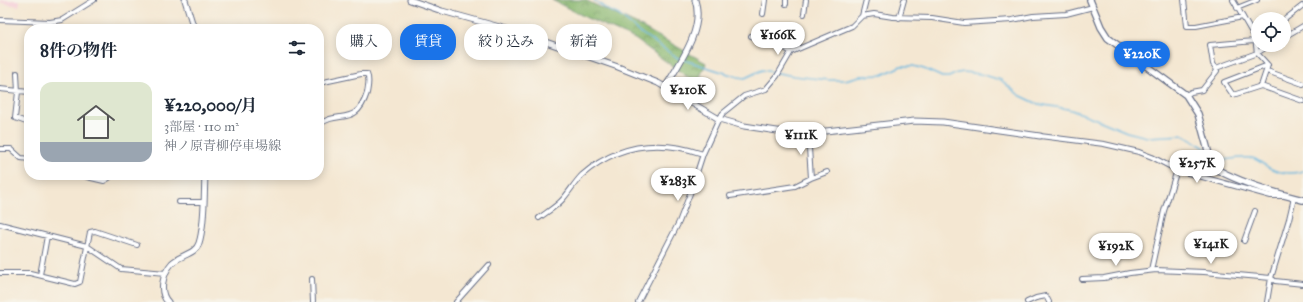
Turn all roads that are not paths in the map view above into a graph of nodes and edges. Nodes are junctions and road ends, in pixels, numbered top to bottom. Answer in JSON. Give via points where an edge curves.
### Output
{"nodes":[{"id":1,"x":185,"y":0,"type":"edge"},
{"id":2,"x":410,"y":0,"type":"edge"},
{"id":3,"x":695,"y":0,"type":"edge"},
{"id":4,"x":765,"y":0,"type":"edge"},
{"id":5,"x":806,"y":0,"type":"edge"},
{"id":6,"x":866,"y":0,"type":"edge"},
{"id":7,"x":904,"y":0,"type":"edge"},
{"id":8,"x":1090,"y":0,"type":"edge"},
{"id":9,"x":1184,"y":0,"type":"edge"},
{"id":10,"x":1233,"y":0,"type":"edge"},
{"id":11,"x":1257,"y":0,"type":"edge"},
{"id":12,"x":1300,"y":0,"type":"edge"},
{"id":13,"x":92,"y":1,"type":"edge"},
{"id":14,"x":1303,"y":6,"type":"edge"},
{"id":15,"x":1093,"y":7,"type":"junction"},
{"id":16,"x":1237,"y":8,"type":"junction"},
{"id":17,"x":763,"y":14,"type":"dead end"},
{"id":18,"x":804,"y":14,"type":"dead end"},
{"id":19,"x":1291,"y":15,"type":"edge"},
{"id":20,"x":862,"y":16,"type":"junction"},
{"id":21,"x":1243,"y":17,"type":"junction"},
{"id":22,"x":899,"y":18,"type":"junction"},
{"id":23,"x":0,"y":20,"type":"edge"},
{"id":24,"x":192,"y":24,"type":"edge"},
{"id":25,"x":1303,"y":26,"type":"edge"},
{"id":26,"x":1251,"y":31,"type":"edge"},
{"id":27,"x":1291,"y":33,"type":"edge"},
{"id":28,"x":751,"y":36,"type":"dead end"},
{"id":29,"x":1251,"y":41,"type":"edge"},
{"id":30,"x":791,"y":52,"type":"junction"},
{"id":31,"x":1257,"y":53,"type":"joint"},
{"id":32,"x":1268,"y":65,"type":"junction"},
{"id":33,"x":1216,"y":68,"type":"junction"},
{"id":34,"x":1267,"y":71,"type":"junction"},
{"id":35,"x":17,"y":73,"type":"dead end"},
{"id":36,"x":324,"y":82,"type":"edge"},
{"id":37,"x":1303,"y":84,"type":"edge"},
{"id":38,"x":1262,"y":86,"type":"junction"},
{"id":39,"x":665,"y":88,"type":"junction"},
{"id":40,"x":0,"y":89,"type":"edge"},
{"id":41,"x":18,"y":92,"type":"junction"},
{"id":42,"x":24,"y":92,"type":"edge"},
{"id":43,"x":1186,"y":95,"type":"junction"},
{"id":44,"x":1303,"y":101,"type":"edge"},
{"id":45,"x":719,"y":119,"type":"junction"},
{"id":46,"x":24,"y":121,"type":"edge"},
{"id":47,"x":324,"y":122,"type":"edge"},
{"id":48,"x":808,"y":133,"type":"junction"},
{"id":49,"x":1040,"y":136,"type":"joint"},
{"id":50,"x":0,"y":148,"type":"edge"},
{"id":51,"x":702,"y":154,"type":"junction"},
{"id":52,"x":24,"y":158,"type":"edge"},
{"id":53,"x":1214,"y":168,"type":"junction"},
{"id":54,"x":1176,"y":170,"type":"junction"},
{"id":55,"x":827,"y":172,"type":"dead end"},
{"id":56,"x":811,"y":178,"type":"junction"},
{"id":57,"x":205,"y":180,"type":"edge"},
{"id":58,"x":730,"y":196,"type":"dead end"},
{"id":59,"x":1285,"y":196,"type":"junction"},
{"id":60,"x":1294,"y":198,"type":"junction"},
{"id":61,"x":1303,"y":200,"type":"edge"},
{"id":62,"x":179,"y":202,"type":"dead end"},
{"id":63,"x":203,"y":202,"type":"junction"},
{"id":64,"x":1255,"y":211,"type":"dead end"},
{"id":65,"x":539,"y":218,"type":"dead end"},
{"id":66,"x":0,"y":224,"type":"edge"},
{"id":67,"x":47,"y":236,"type":"junction"},
{"id":68,"x":1244,"y":241,"type":"dead end"},
{"id":69,"x":137,"y":245,"type":"dead end"},
{"id":70,"x":87,"y":246,"type":"junction"},
{"id":71,"x":489,"y":265,"type":"dead end"},
{"id":72,"x":1151,"y":270,"type":"junction"},
{"id":73,"x":0,"y":273,"type":"edge"},
{"id":74,"x":166,"y":273,"type":"junction"},
{"id":75,"x":40,"y":275,"type":"junction"},
{"id":76,"x":1271,"y":278,"type":"junction"},
{"id":77,"x":312,"y":279,"type":"dead end"},
{"id":78,"x":1082,"y":279,"type":"dead end"},
{"id":79,"x":1303,"y":284,"type":"edge"},
{"id":80,"x":168,"y":302,"type":"edge"},
{"id":81,"x":313,"y":302,"type":"edge"},
{"id":82,"x":456,"y":302,"type":"edge"},
{"id":83,"x":638,"y":302,"type":"edge"},
{"id":84,"x":1027,"y":302,"type":"edge"},
{"id":85,"x":1049,"y":302,"type":"edge"},
{"id":86,"x":1267,"y":302,"type":"edge"}],
"edges":[{"from":1,"to":24,"type":"street"},
{"from":2,"to":39,"type":"street","via":[[618,67]]},
{"from":3,"to":39,"type":"street","via":[[697,16],[692,39]]},
{"from":4,"to":17,"type":"street"},
{"from":5,"to":18,"type":"street"},
{"from":6,"to":20,"type":"street"},
{"from":7,"to":22,"type":"street"},
{"from":8,"to":15,"type":"main road"},
{"from":9,"to":21,"type":"street","via":[[1187,26]]},
{"from":10,"to":16,"type":"street"},
{"from":11,"to":16,"type":"street"},
{"from":12,"to":14,"type":"street"},
{"from":13,"to":23,"type":"street","via":[[62,20]]},
{"from":14,"to":19,"type":"street"},
{"from":15,"to":22,"type":"street","via":[[1066,14],[964,23],[932,18]]},
{"from":15,"to":43,"type":"main road","via":[[1108,38]]},
{"from":16,"to":21,"type":"street"},
{"from":20,"to":22,"type":"street","via":[[874,14]]},
{"from":20,"to":30,"type":"street","via":[[852,26]]},
{"from":21,"to":26,"type":"street"},
{"from":25,"to":27,"type":"street"},
{"from":28,"to":30,"type":"street","via":[[773,41]]},
{"from":29,"to":33,"type":"street","via":[[1210,46]]},
{"from":30,"to":45,"type":"street","via":[[766,89],[744,96],[728,108]]},
{"from":31,"to":32,"type":"street"},
{"from":31,"to":33,"type":"street"},
{"from":32,"to":34,"type":"street"},
{"from":32,"to":38,"type":"street","via":[[1224,82],[1233,95]]},
{"from":33,"to":43,"type":"street","via":[[1217,71],[1202,90]]},
{"from":34,"to":37,"type":"street"},
{"from":34,"to":38,"type":"street"},
{"from":35,"to":41,"type":"street"},
{"from":36,"to":47,"type":"street","via":[[362,74],[367,74],[369,78],[367,92],[354,115]]},
{"from":38,"to":44,"type":"street"},
{"from":39,"to":45,"type":"street"},
{"from":40,"to":41,"type":"street"},
{"from":41,"to":42,"type":"street"},
{"from":41,"to":46,"type":"street","via":[[15,118]]},
{"from":43,"to":53,"type":"main road","via":[[1198,114]]},
{"from":45,"to":48,"type":"street","via":[[744,126]]},
{"from":45,"to":51,"type":"street"},
{"from":48,"to":49,"type":"street","via":[[914,121],[943,122]]},
{"from":48,"to":56,"type":"street"},
{"from":49,"to":54,"type":"street","via":[[1104,144],[1139,152]]},
{"from":50,"to":52,"type":"street","via":[[11,149]]},
{"from":51,"to":65,"type":"street","via":[[659,146],[624,150],[581,176],[562,200]]},
{"from":51,"to":83,"type":"street","via":[[679,222]]},
{"from":53,"to":54,"type":"street"},
{"from":53,"to":59,"type":"main road"},
{"from":54,"to":59,"type":"street","via":[[1271,196]]},
{"from":54,"to":72,"type":"street"},
{"from":55,"to":56,"type":"street"},
{"from":56,"to":58,"type":"street","via":[[796,186]]},
{"from":57,"to":63,"type":"street"},
{"from":59,"to":60,"type":"main road"},
{"from":60,"to":61,"type":"main road"},
{"from":60,"to":76,"type":"street"},
{"from":62,"to":63,"type":"street"},
{"from":63,"to":74,"type":"street","via":[[199,244],[196,249],[173,262]]},
{"from":64,"to":68,"type":"street"},
{"from":66,"to":67,"type":"street"},
{"from":67,"to":70,"type":"street"},
{"from":67,"to":75,"type":"street"},
{"from":69,"to":70,"type":"street","via":[[95,231],[90,232]]},
{"from":70,"to":74,"type":"street","via":[[121,269]]},
{"from":70,"to":75,"type":"street","via":[[80,282],[75,284]]},
{"from":71,"to":82,"type":"street"},
{"from":72,"to":76,"type":"street"},
{"from":72,"to":78,"type":"street"},
{"from":73,"to":75,"type":"street"},
{"from":74,"to":80,"type":"street","via":[[162,292]]},
{"from":76,"to":79,"type":"street","via":[[1275,281]]},
{"from":76,"to":86,"type":"street"},
{"from":77,"to":81,"type":"street"},
{"from":84,"to":85,"type":"street","via":[[1046,296]]}]}
